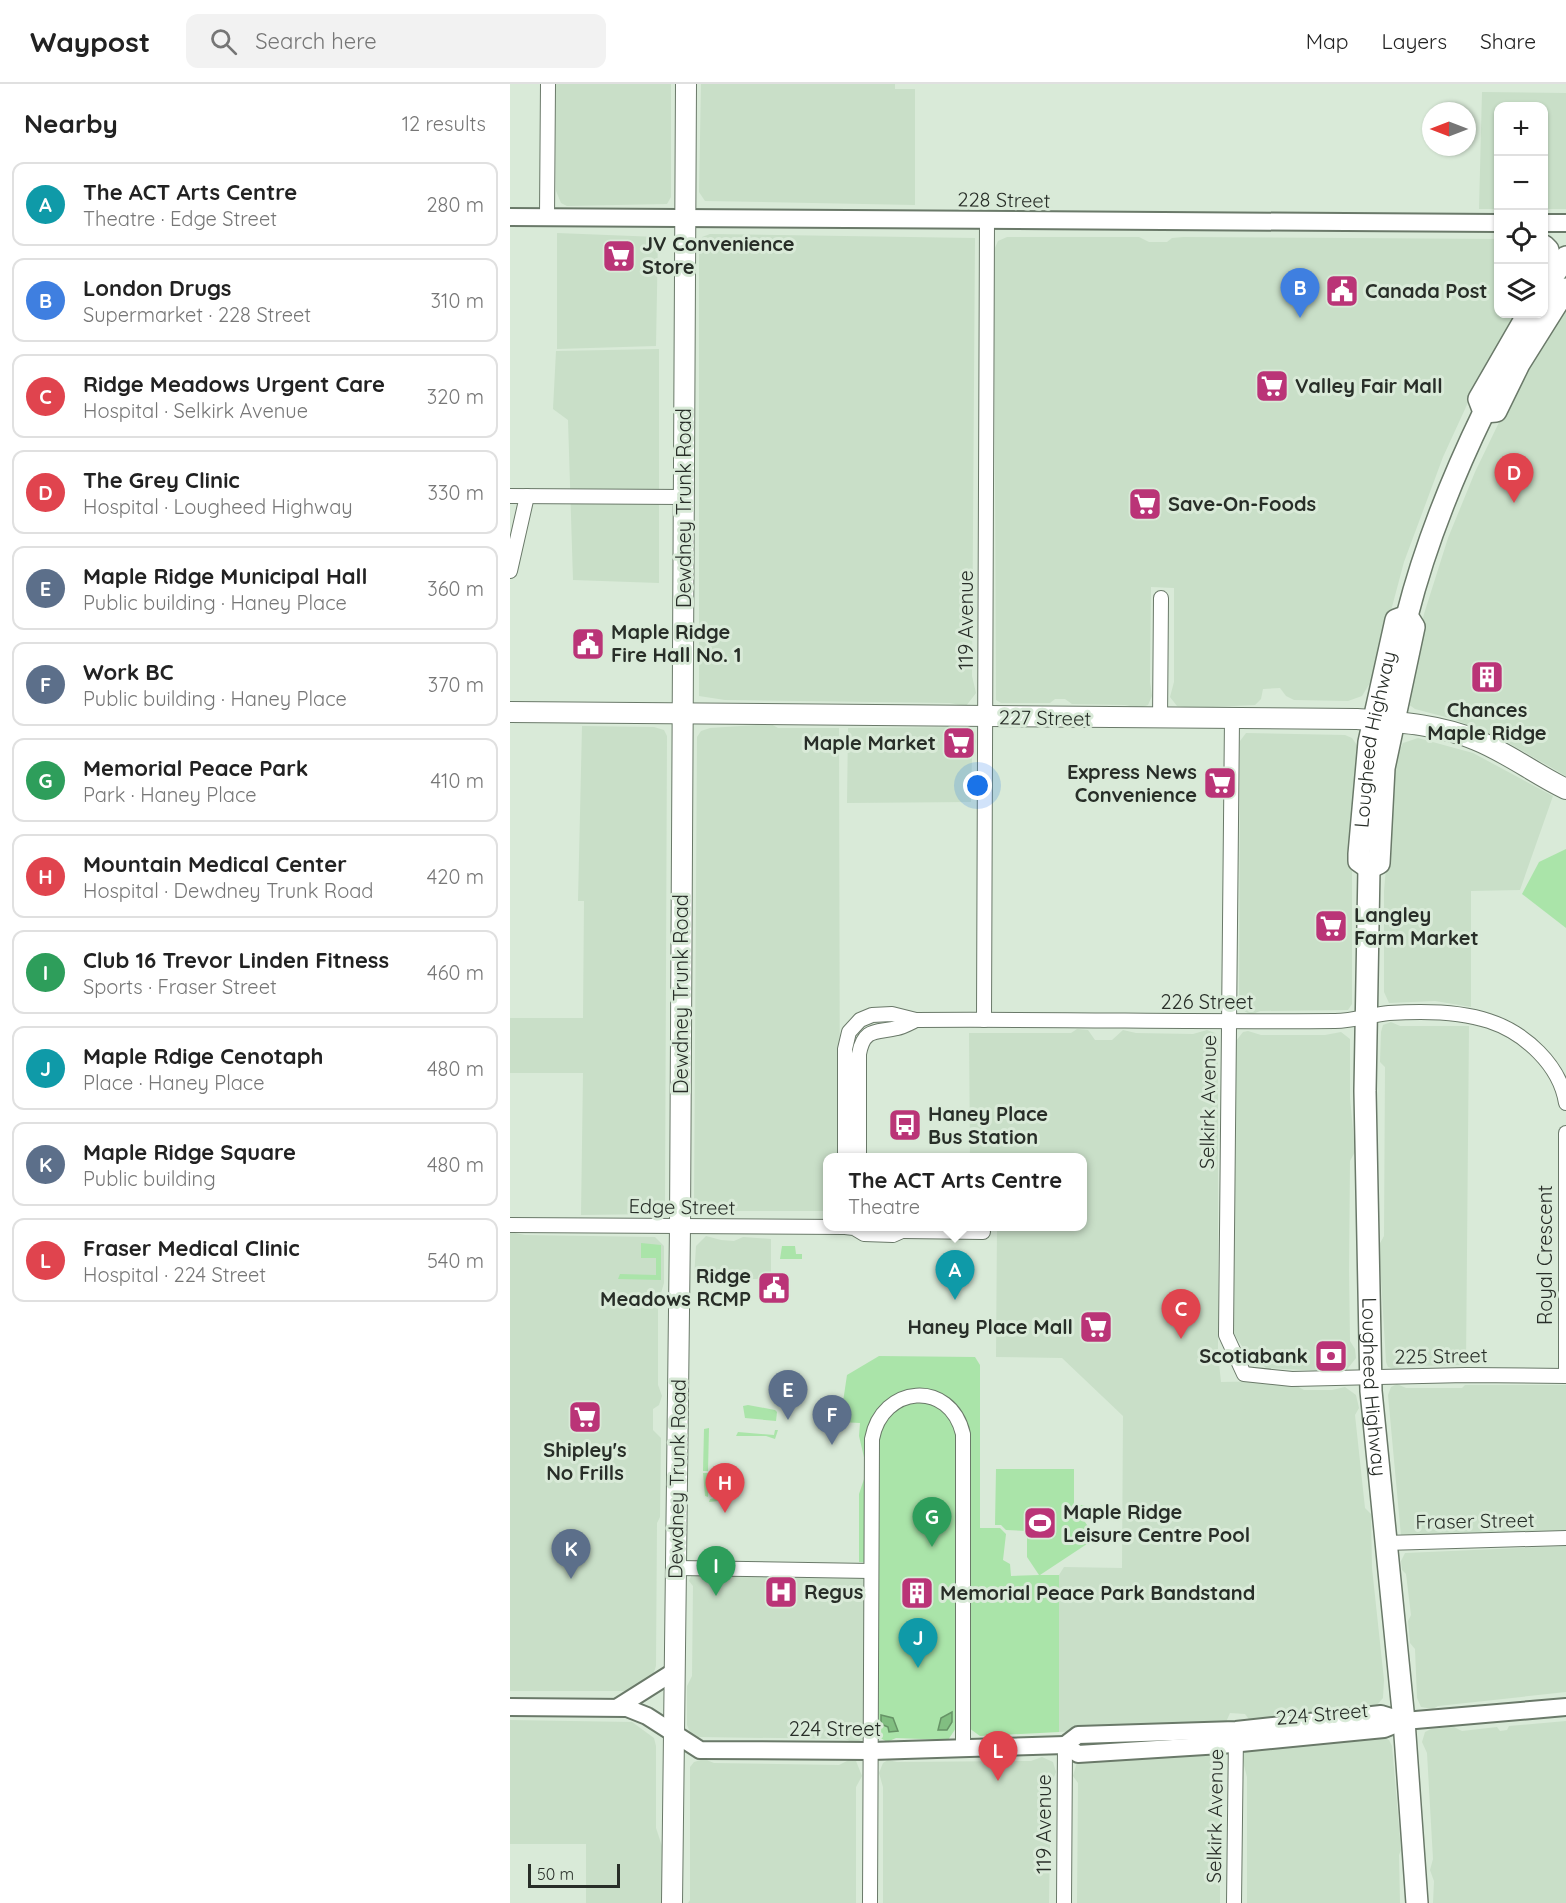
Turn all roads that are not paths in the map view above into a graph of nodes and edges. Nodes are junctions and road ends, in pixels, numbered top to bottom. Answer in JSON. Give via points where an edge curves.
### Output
{"nodes":[{"id":1,"x":548,"y":84,"type":"edge"},
{"id":2,"x":686,"y":84,"type":"edge"},
{"id":3,"x":547,"y":216,"type":"junction"},
{"id":4,"x":510,"y":217,"type":"edge"},
{"id":5,"x":686,"y":217,"type":"junction"},
{"id":6,"x":987,"y":221,"type":"junction"},
{"id":7,"x":1494,"y":223,"type":"edge"},
{"id":8,"x":1548,"y":223,"type":"edge"},
{"id":9,"x":1566,"y":223,"type":"edge"},
{"id":10,"x":1548,"y":250,"type":"edge"},
{"id":11,"x":1566,"y":257,"type":"edge"},
{"id":12,"x":1554,"y":284,"type":"edge"},
{"id":13,"x":1526,"y":318,"type":"edge"},
{"id":14,"x":1484,"y":412,"type":"junction"},
{"id":15,"x":510,"y":496,"type":"edge"},
{"id":16,"x":527,"y":496,"type":"junction"},
{"id":17,"x":684,"y":497,"type":"junction"},
{"id":18,"x":510,"y":571,"type":"edge"},
{"id":19,"x":1161,"y":598,"type":"dead end"},
{"id":20,"x":510,"y":712,"type":"edge"},
{"id":21,"x":683,"y":714,"type":"junction"},
{"id":22,"x":986,"y":717,"type":"junction"},
{"id":23,"x":1232,"y":719,"type":"junction"},
{"id":24,"x":1160,"y":720,"type":"junction"},
{"id":25,"x":1383,"y":721,"type":"junction"},
{"id":26,"x":1566,"y":789,"type":"edge"},
{"id":27,"x":1366,"y":1017,"type":"junction"},
{"id":28,"x":916,"y":1020,"type":"junction"},
{"id":29,"x":984,"y":1020,"type":"junction"},
{"id":30,"x":1229,"y":1021,"type":"junction"},
{"id":31,"x":1566,"y":1103,"type":"edge"},
{"id":32,"x":1566,"y":1133,"type":"edge"},
{"id":33,"x":844,"y":1153,"type":"edge"},
{"id":34,"x":859,"y":1153,"type":"edge"},
{"id":35,"x":510,"y":1225,"type":"edge"},
{"id":36,"x":680,"y":1226,"type":"junction"},
{"id":37,"x":823,"y":1227,"type":"edge"},
{"id":38,"x":858,"y":1231,"type":"edge"},
{"id":39,"x":895,"y":1231,"type":"edge"},
{"id":40,"x":954,"y":1231,"type":"edge"},
{"id":41,"x":983,"y":1232,"type":"dead end"},
{"id":42,"x":1244,"y":1374,"type":"joint"},
{"id":43,"x":1566,"y":1376,"type":"edge"},
{"id":44,"x":1371,"y":1377,"type":"junction"},
{"id":45,"x":1566,"y":1538,"type":"edge"},
{"id":46,"x":1385,"y":1543,"type":"junction"},
{"id":47,"x":677,"y":1568,"type":"junction"},
{"id":48,"x":871,"y":1571,"type":"junction"},
{"id":49,"x":675,"y":1671,"type":"junction"},
{"id":50,"x":510,"y":1707,"type":"edge"},
{"id":51,"x":618,"y":1707,"type":"junction"},
{"id":52,"x":1566,"y":1707,"type":"edge"},
{"id":53,"x":1404,"y":1721,"type":"junction"},
{"id":54,"x":674,"y":1735,"type":"junction"},
{"id":55,"x":1236,"y":1737,"type":"junction"},
{"id":56,"x":1065,"y":1745,"type":"junction"},
{"id":57,"x":963,"y":1748,"type":"junction"},
{"id":58,"x":872,"y":1751,"type":"junction"},
{"id":59,"x":672,"y":1903,"type":"edge"},
{"id":60,"x":870,"y":1903,"type":"edge"},
{"id":61,"x":1064,"y":1903,"type":"edge"},
{"id":62,"x":1234,"y":1903,"type":"edge"},
{"id":63,"x":1416,"y":1903,"type":"edge"}],
"edges":[{"from":1,"to":3,"type":"street"},
{"from":2,"to":5,"type":"main road","name":"Dewdney Trunk Road"},
{"from":3,"to":4,"type":"street","name":"228 Street"},
{"from":3,"to":5,"type":"street","name":"228 Street"},
{"from":5,"to":6,"type":"street","name":"228 Street"},
{"from":5,"to":17,"type":"main road","name":"Dewdney Trunk Road"},
{"from":6,"to":7,"type":"street","name":"228 Street"},
{"from":6,"to":22,"type":"street","name":"119 Avenue"},
{"from":8,"to":9,"type":"street"},
{"from":10,"to":12,"type":"main road"},
{"from":11,"to":12,"type":"main road","name":"Lougheed Highway"},
{"from":12,"to":14,"type":"main road","name":"Lougheed Highway","via":[[1496,411]]},
{"from":13,"to":14,"type":"main road","name":"Lougheed Highway","via":[[1479,399]]},
{"from":14,"to":25,"type":"main road","name":"Lougheed Highway","via":[[1441,509],[1407,616],[1396,620]]},
{"from":15,"to":16,"type":"street"},
{"from":16,"to":17,"type":"street"},
{"from":16,"to":18,"type":"street"},
{"from":17,"to":21,"type":"main road","name":"Dewdney Trunk Road"},
{"from":19,"to":24,"type":"street"},
{"from":20,"to":21,"type":"main road","name":"227 Street"},
{"from":21,"to":22,"type":"main road","name":"227 Street"},
{"from":21,"to":36,"type":"main road","name":"Dewdney Trunk Road"},
{"from":22,"to":24,"type":"main road","name":"227 Street"},
{"from":22,"to":29,"type":"street","name":"119 Avenue"},
{"from":23,"to":24,"type":"main road","name":"227 Street"},
{"from":23,"to":25,"type":"main road","name":"227 Street"},
{"from":23,"to":30,"type":"street","name":"Selkirk Avenue"},
{"from":25,"to":26,"type":"main road","name":"227 Street","via":[[1438,728],[1477,740]]},
{"from":25,"to":27,"type":"main road","name":"Lougheed Highway","via":[[1366,766],[1359,854],[1359,861],[1369,868]]},
{"from":27,"to":30,"type":"street","name":"226 Street","via":[[1347,1021]]},
{"from":27,"to":31,"type":"street","name":"226 Street","via":[[1420,1013],[1489,1021],[1525,1040],[1551,1067]]},
{"from":27,"to":44,"type":"main road","name":"Lougheed Highway","via":[[1366,1261]]},
{"from":28,"to":29,"type":"street","name":"226 Street"},
{"from":28,"to":33,"type":"street","name":"226 Street","via":[[892,1014],[872,1015],[852,1027],[846,1042]]},
{"from":28,"to":34,"type":"street","via":[[896,1029],[875,1031],[862,1042]]},
{"from":29,"to":30,"type":"street","name":"226 Street"},
{"from":30,"to":42,"type":"street","name":"Selkirk Avenue","via":[[1226,1335]]},
{"from":32,"to":43,"type":"street","name":"Royal Crescent"},
{"from":35,"to":36,"type":"street","name":"Edge Street"},
{"from":36,"to":37,"type":"street","name":"Edge Street"},
{"from":36,"to":47,"type":"main road","name":"Dewdney Trunk Road"},
{"from":38,"to":39,"type":"street","name":"Edge Street","via":[[894,1235]]},
{"from":40,"to":41,"type":"street","name":"Edge Street"},
{"from":42,"to":44,"type":"street","name":"225 Street","via":[[1292,1379]]},
{"from":43,"to":44,"type":"street","name":"225 Street"},
{"from":44,"to":46,"type":"main road","name":"Lougheed Highway"},
{"from":45,"to":46,"type":"street","name":"Fraser Street"},
{"from":46,"to":53,"type":"main road","name":"Lougheed Highway"},
{"from":47,"to":48,"type":"street"},
{"from":47,"to":49,"type":"main road","name":"Dewdney Trunk Road"},
{"from":48,"to":57,"type":"street","via":[[874,1430],[884,1413],[899,1400],[914,1395],[930,1396],[951,1411],[962,1426],[964,1437]]},
{"from":48,"to":58,"type":"street"},
{"from":49,"to":51,"type":"street"},
{"from":49,"to":54,"type":"main road","name":"Dewdney Trunk Road"},
{"from":50,"to":51,"type":"street","name":"224 Street"},
{"from":51,"to":54,"type":"street","name":"224 Street","via":[[639,1712]]},
{"from":52,"to":53,"type":"street","name":"224 Street"},
{"from":53,"to":55,"type":"street","name":"224 Street","via":[[1384,1729]]},
{"from":53,"to":63,"type":"main road","name":"Lougheed Highway"},
{"from":54,"to":58,"type":"street","name":"224 Street","via":[[700,1750]]},
{"from":54,"to":59,"type":"main road","name":"Dewdney Trunk Road"},
{"from":55,"to":56,"type":"street","name":"224 Street","via":[[1078,1754]]},
{"from":55,"to":62,"type":"street","name":"Selkirk Avenue"},
{"from":56,"to":57,"type":"street","name":"224 Street"},
{"from":56,"to":61,"type":"street","name":"119 Avenue"},
{"from":57,"to":58,"type":"street","name":"224 Street"},
{"from":58,"to":60,"type":"street"}]}
